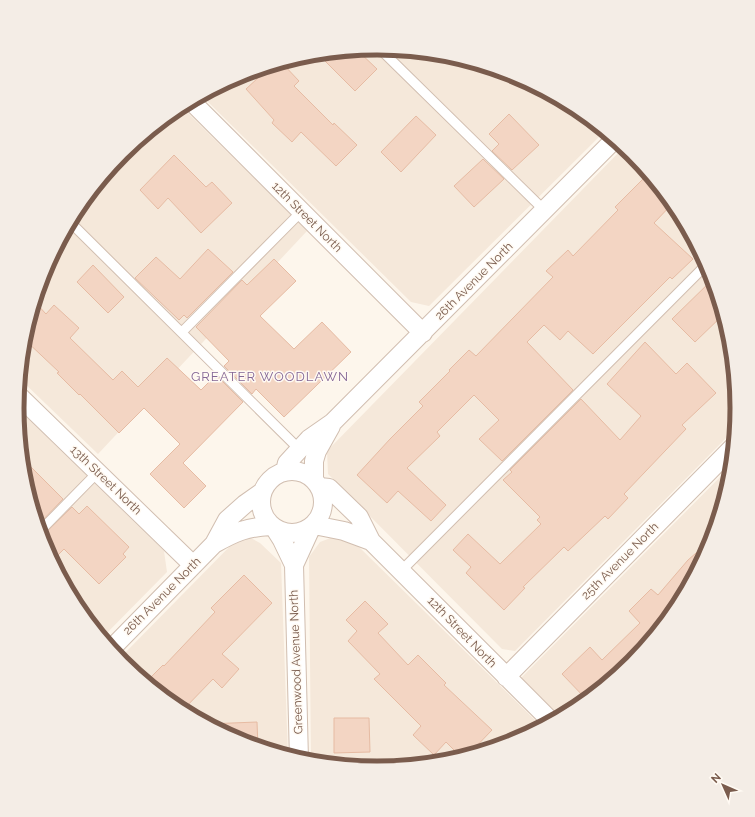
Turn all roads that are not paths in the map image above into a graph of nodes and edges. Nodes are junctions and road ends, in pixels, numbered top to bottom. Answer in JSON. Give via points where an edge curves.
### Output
{"nodes":[{"id":1,"x":387,"y":55,"type":"edge"},
{"id":2,"x":195,"y":106,"type":"edge"},
{"id":3,"x":611,"y":143,"type":"edge"},
{"id":4,"x":544,"y":210,"type":"junction"},
{"id":5,"x":301,"y":212,"type":"junction"},
{"id":6,"x":75,"y":226,"type":"edge"},
{"id":7,"x":702,"y":269,"type":"edge"},
{"id":8,"x":182,"y":332,"type":"junction"},
{"id":9,"x":423,"y":333,"type":"junction"},
{"id":10,"x":24,"y":401,"type":"edge"},
{"id":11,"x":332,"y":423,"type":"junction"},
{"id":12,"x":299,"y":449,"type":"junction"},
{"id":13,"x":728,"y":452,"type":"edge"},
{"id":14,"x":98,"y":472,"type":"junction"},
{"id":15,"x":285,"y":472,"type":"junction"},
{"id":16,"x":317,"y":483,"type":"junction"},
{"id":17,"x":262,"y":492,"type":"junction"},
{"id":18,"x":45,"y":526,"type":"edge"},
{"id":19,"x":312,"y":526,"type":"junction"},
{"id":20,"x":273,"y":527,"type":"junction"},
{"id":21,"x":372,"y":541,"type":"junction"},
{"id":22,"x":214,"y":544,"type":"junction"},
{"id":23,"x":193,"y":565,"type":"junction"},
{"id":24,"x":294,"y":565,"type":"junction"},
{"id":25,"x":402,"y":570,"type":"junction"},
{"id":26,"x":114,"y":644,"type":"edge"},
{"id":27,"x":506,"y":677,"type":"junction"},
{"id":28,"x":548,"y":718,"type":"edge"},
{"id":29,"x":299,"y":753,"type":"edge"}],
"edges":[{"from":1,"to":4,"type":"lane"},
{"from":2,"to":5,"type":"street","name":"12th Street North"},
{"from":3,"to":4,"type":"street","name":"26th Avenue North"},
{"from":4,"to":9,"type":"street","name":"26th Avenue North"},
{"from":5,"to":8,"type":"lane"},
{"from":5,"to":9,"type":"street","name":"12th Street North"},
{"from":6,"to":8,"type":"lane"},
{"from":7,"to":25,"type":"lane"},
{"from":8,"to":12,"type":"lane"},
{"from":9,"to":11,"type":"street","name":"26th Avenue North"},
{"from":10,"to":14,"type":"street","name":"13th Street North"},
{"from":11,"to":12,"type":"street"},
{"from":11,"to":16,"type":"street","via":[[314,461]]},
{"from":12,"to":15,"type":"street","via":[[287,463]]},
{"from":13,"to":27,"type":"street","name":"25th Avenue North"},
{"from":14,"to":18,"type":"lane"},
{"from":14,"to":23,"type":"street","name":"13th Street North"},
{"from":15,"to":16,"type":"street","via":[[305,473]]},
{"from":15,"to":17,"type":"street","via":[[275,476]]},
{"from":16,"to":19,"type":"street","via":[[324,507]]},
{"from":16,"to":21,"type":"street","via":[[329,488],[359,517]]},
{"from":17,"to":20,"type":"street","via":[[262,513]]},
{"from":17,"to":22,"type":"street","via":[[227,520]]},
{"from":19,"to":20,"type":"street","via":[[295,534],[285,533]]},
{"from":19,"to":21,"type":"street","via":[[344,531]]},
{"from":19,"to":24,"type":"street"},
{"from":20,"to":22,"type":"street","via":[[257,527],[235,532]]},
{"from":20,"to":24,"type":"street"},
{"from":21,"to":25,"type":"street","name":"12th Street North"},
{"from":22,"to":23,"type":"street","name":"26th Avenue North"},
{"from":23,"to":26,"type":"street","name":"26th Avenue North"},
{"from":24,"to":29,"type":"street","name":"Greenwood Avenue North"},
{"from":25,"to":27,"type":"street","name":"12th Street North"},
{"from":27,"to":28,"type":"street","name":"12th Street North"}]}
